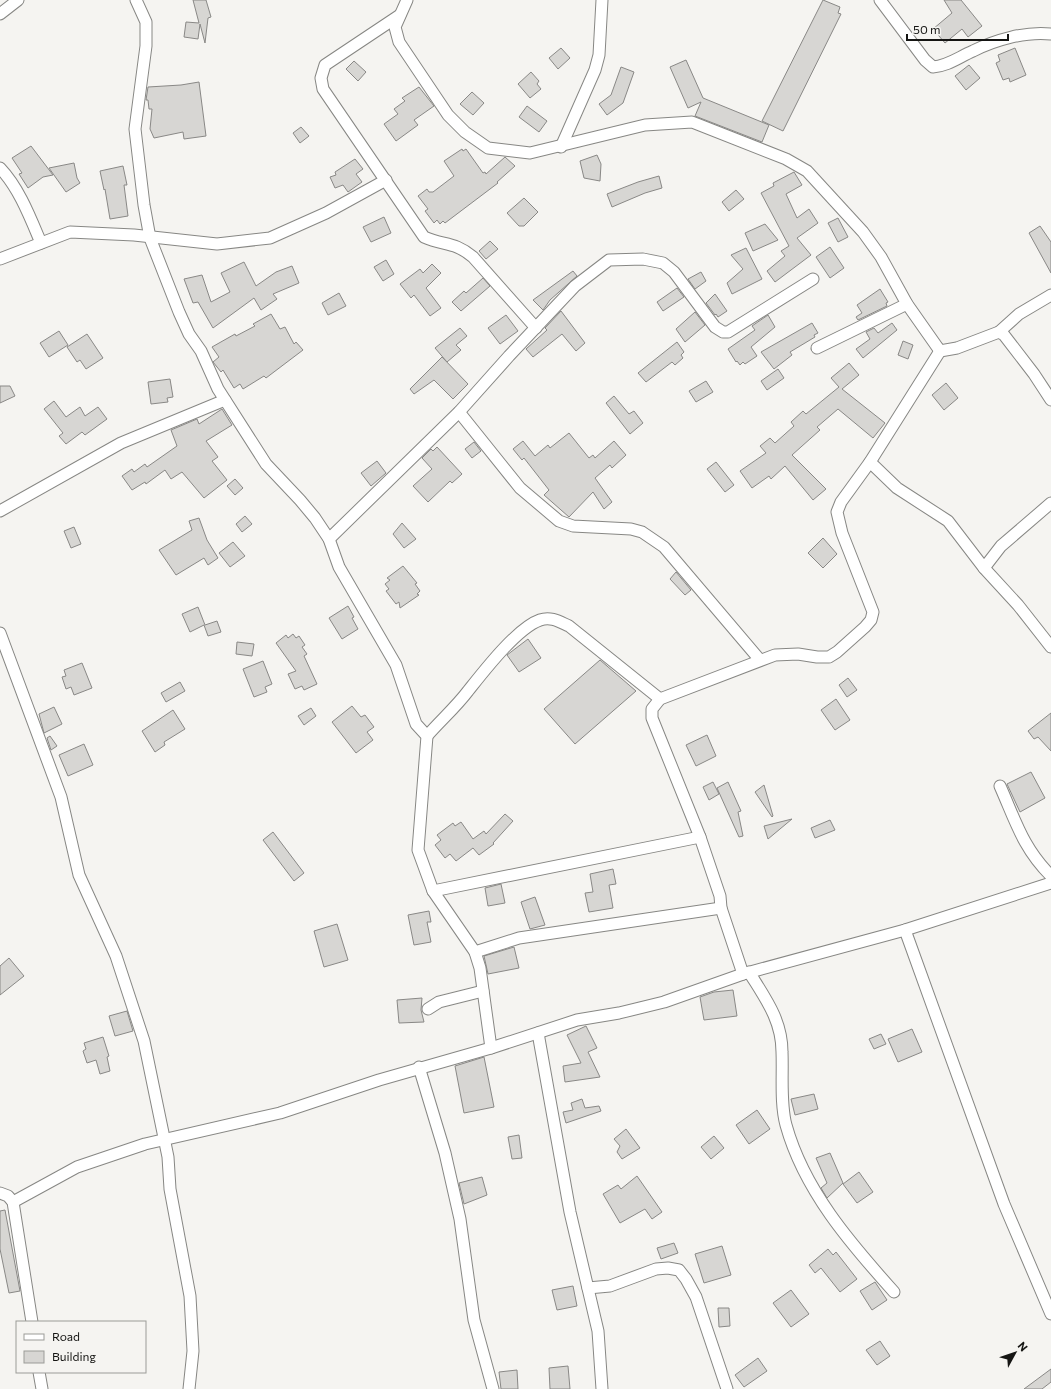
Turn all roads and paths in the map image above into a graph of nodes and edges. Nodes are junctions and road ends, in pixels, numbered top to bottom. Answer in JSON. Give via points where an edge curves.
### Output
{"nodes":[{"id":1,"x":18,"y":0,"type":"edge"},
{"id":2,"x":136,"y":0,"type":"edge"},
{"id":3,"x":407,"y":0,"type":"edge"},
{"id":4,"x":602,"y":0,"type":"edge"},
{"id":5,"x":880,"y":0,"type":"edge"},
{"id":6,"x":0,"y":14,"type":"edge"},
{"id":7,"x":400,"y":16,"type":"junction"},
{"id":8,"x":1051,"y":34,"type":"edge"},
{"id":9,"x":561,"y":147,"type":"junction"},
{"id":10,"x":0,"y":168,"type":"edge"},
{"id":11,"x":386,"y":180,"type":"junction"},
{"id":12,"x":150,"y":238,"type":"junction"},
{"id":13,"x":41,"y":243,"type":"junction"},
{"id":14,"x":0,"y":259,"type":"edge"},
{"id":15,"x":813,"y":279,"type":"dead end"},
{"id":16,"x":1051,"y":295,"type":"edge"},
{"id":17,"x":907,"y":304,"type":"junction"},
{"id":18,"x":536,"y":328,"type":"junction"},
{"id":19,"x":999,"y":332,"type":"junction"},
{"id":20,"x":817,"y":348,"type":"dead end"},
{"id":21,"x":940,"y":351,"type":"junction"},
{"id":22,"x":225,"y":400,"type":"junction"},
{"id":23,"x":1051,"y":400,"type":"edge"},
{"id":24,"x":459,"y":412,"type":"junction"},
{"id":25,"x":870,"y":462,"type":"junction"},
{"id":26,"x":1051,"y":503,"type":"edge"},
{"id":27,"x":0,"y":510,"type":"edge"},
{"id":28,"x":329,"y":539,"type":"junction"},
{"id":29,"x":984,"y":568,"type":"junction"},
{"id":30,"x":0,"y":633,"type":"edge"},
{"id":31,"x":1051,"y":648,"type":"edge"},
{"id":32,"x":760,"y":660,"type":"junction"},
{"id":33,"x":660,"y":699,"type":"junction"},
{"id":34,"x":427,"y":736,"type":"junction"},
{"id":35,"x":1000,"y":786,"type":"dead end"},
{"id":36,"x":700,"y":836,"type":"junction"},
{"id":37,"x":1051,"y":876,"type":"edge"},
{"id":38,"x":1051,"y":883,"type":"edge"},
{"id":39,"x":433,"y":891,"type":"junction"},
{"id":40,"x":721,"y":908,"type":"junction"},
{"id":41,"x":905,"y":930,"type":"junction"},
{"id":42,"x":475,"y":952,"type":"junction"},
{"id":43,"x":746,"y":973,"type":"junction"},
{"id":44,"x":483,"y":991,"type":"junction"},
{"id":45,"x":428,"y":1009,"type":"dead end"},
{"id":46,"x":538,"y":1033,"type":"junction"},
{"id":47,"x":491,"y":1048,"type":"junction"},
{"id":48,"x":419,"y":1068,"type":"junction"},
{"id":49,"x":164,"y":1140,"type":"junction"},
{"id":50,"x":0,"y":1193,"type":"edge"},
{"id":51,"x":13,"y":1202,"type":"junction"},
{"id":52,"x":588,"y":1288,"type":"junction"},
{"id":53,"x":894,"y":1292,"type":"dead end"},
{"id":54,"x":1051,"y":1314,"type":"edge"},
{"id":55,"x":32,"y":1321,"type":"edge"},
{"id":56,"x":40,"y":1373,"type":"edge"},
{"id":57,"x":42,"y":1389,"type":"edge"},
{"id":58,"x":189,"y":1389,"type":"edge"},
{"id":59,"x":493,"y":1389,"type":"edge"},
{"id":60,"x":602,"y":1389,"type":"edge"},
{"id":61,"x":727,"y":1389,"type":"edge"}],
"edges":[{"from":1,"to":6,"type":"street"},
{"from":2,"to":12,"type":"street","via":[[146,22],[146,46],[135,129]]},
{"from":3,"to":7,"type":"street"},
{"from":4,"to":9,"type":"street","via":[[599,55],[595,70]]},
{"from":5,"to":8,"type":"street","via":[[933,67],[944,66],[974,50],[1011,38],[1040,33]]},
{"from":7,"to":9,"type":"street","via":[[395,27],[399,42],[448,115],[465,132],[488,148],[530,153]]},
{"from":7,"to":11,"type":"street","via":[[325,65],[321,78],[322,89]]},
{"from":9,"to":17,"type":"street","via":[[645,125],[692,122],[786,159],[807,171],[863,232],[881,257]]},
{"from":10,"to":13,"type":"street","via":[[9,177]]},
{"from":11,"to":12,"type":"street","via":[[326,213],[270,238],[217,244]]},
{"from":11,"to":18,"type":"street","via":[[424,237],[462,248]]},
{"from":12,"to":13,"type":"street","via":[[70,232]]},
{"from":12,"to":22,"type":"street","via":[[179,312]]},
{"from":13,"to":14,"type":"street"},
{"from":15,"to":18,"type":"street","via":[[728,332],[723,332],[715,327],[674,272],[663,263],[643,259],[609,260],[575,286]]},
{"from":16,"to":19,"type":"street","via":[[1019,314]]},
{"from":17,"to":20,"type":"street"},
{"from":17,"to":21,"type":"street"},
{"from":18,"to":24,"type":"street"},
{"from":19,"to":21,"type":"street","via":[[957,348]]},
{"from":19,"to":23,"type":"street","via":[[1034,374]]},
{"from":21,"to":25,"type":"street"},
{"from":22,"to":27,"type":"street","via":[[121,443]]},
{"from":22,"to":28,"type":"street","via":[[266,464],[300,500]]},
{"from":24,"to":28,"type":"street"},
{"from":24,"to":32,"type":"street","via":[[520,488],[558,520],[573,526],[642,532],[664,547]]},
{"from":25,"to":29,"type":"street","via":[[897,488],[948,521]]},
{"from":25,"to":32,"type":"street","via":[[841,502],[838,512],[840,528],[873,612],[871,620],[829,657],[775,655]]},
{"from":26,"to":29,"type":"street","via":[[1001,546]]},
{"from":28,"to":34,"type":"street","via":[[339,567],[396,665],[416,724]]},
{"from":29,"to":31,"type":"street","via":[[1018,605]]},
{"from":30,"to":49,"type":"street","via":[[61,797],[79,875],[116,956],[128,991],[144,1041]]},
{"from":32,"to":33,"type":"street"},
{"from":33,"to":34,"type":"street","via":[[569,626],[553,618],[541,619],[518,635],[480,673],[468,691]]},
{"from":33,"to":36,"type":"street","via":[[652,709],[652,718]]},
{"from":34,"to":39,"type":"street","via":[[418,850]]},
{"from":35,"to":37,"type":"street","via":[[1026,846]]},
{"from":36,"to":39,"type":"street"},
{"from":36,"to":40,"type":"street","via":[[720,896]]},
{"from":38,"to":41,"type":"street"},
{"from":39,"to":42,"type":"street"},
{"from":40,"to":42,"type":"street","via":[[519,938]]},
{"from":40,"to":43,"type":"street"},
{"from":41,"to":43,"type":"street"},
{"from":41,"to":54,"type":"street","via":[[1004,1204]]},
{"from":42,"to":44,"type":"street"},
{"from":43,"to":46,"type":"street","via":[[664,1002],[577,1020]]},
{"from":43,"to":53,"type":"street","via":[[768,1000],[775,1014],[782,1051],[785,1124],[800,1164],[810,1185],[844,1233]]},
{"from":44,"to":45,"type":"street","via":[[439,1002]]},
{"from":44,"to":47,"type":"street"},
{"from":46,"to":47,"type":"street"},
{"from":46,"to":52,"type":"street","via":[[570,1212]]},
{"from":47,"to":48,"type":"street"},
{"from":48,"to":49,"type":"street","via":[[280,1113]]},
{"from":48,"to":59,"type":"street","via":[[449,1168],[460,1219],[474,1320]]},
{"from":49,"to":51,"type":"street","via":[[77,1167]]},
{"from":49,"to":58,"type":"street","via":[[170,1189],[190,1296],[193,1351]]},
{"from":50,"to":51,"type":"street","via":[[8,1196]]},
{"from":51,"to":55,"type":"street"},
{"from":52,"to":60,"type":"street","via":[[598,1331]]},
{"from":52,"to":61,"type":"street","via":[[610,1286],[656,1269],[679,1270],[696,1297]]},
{"from":56,"to":57,"type":"street"}]}
